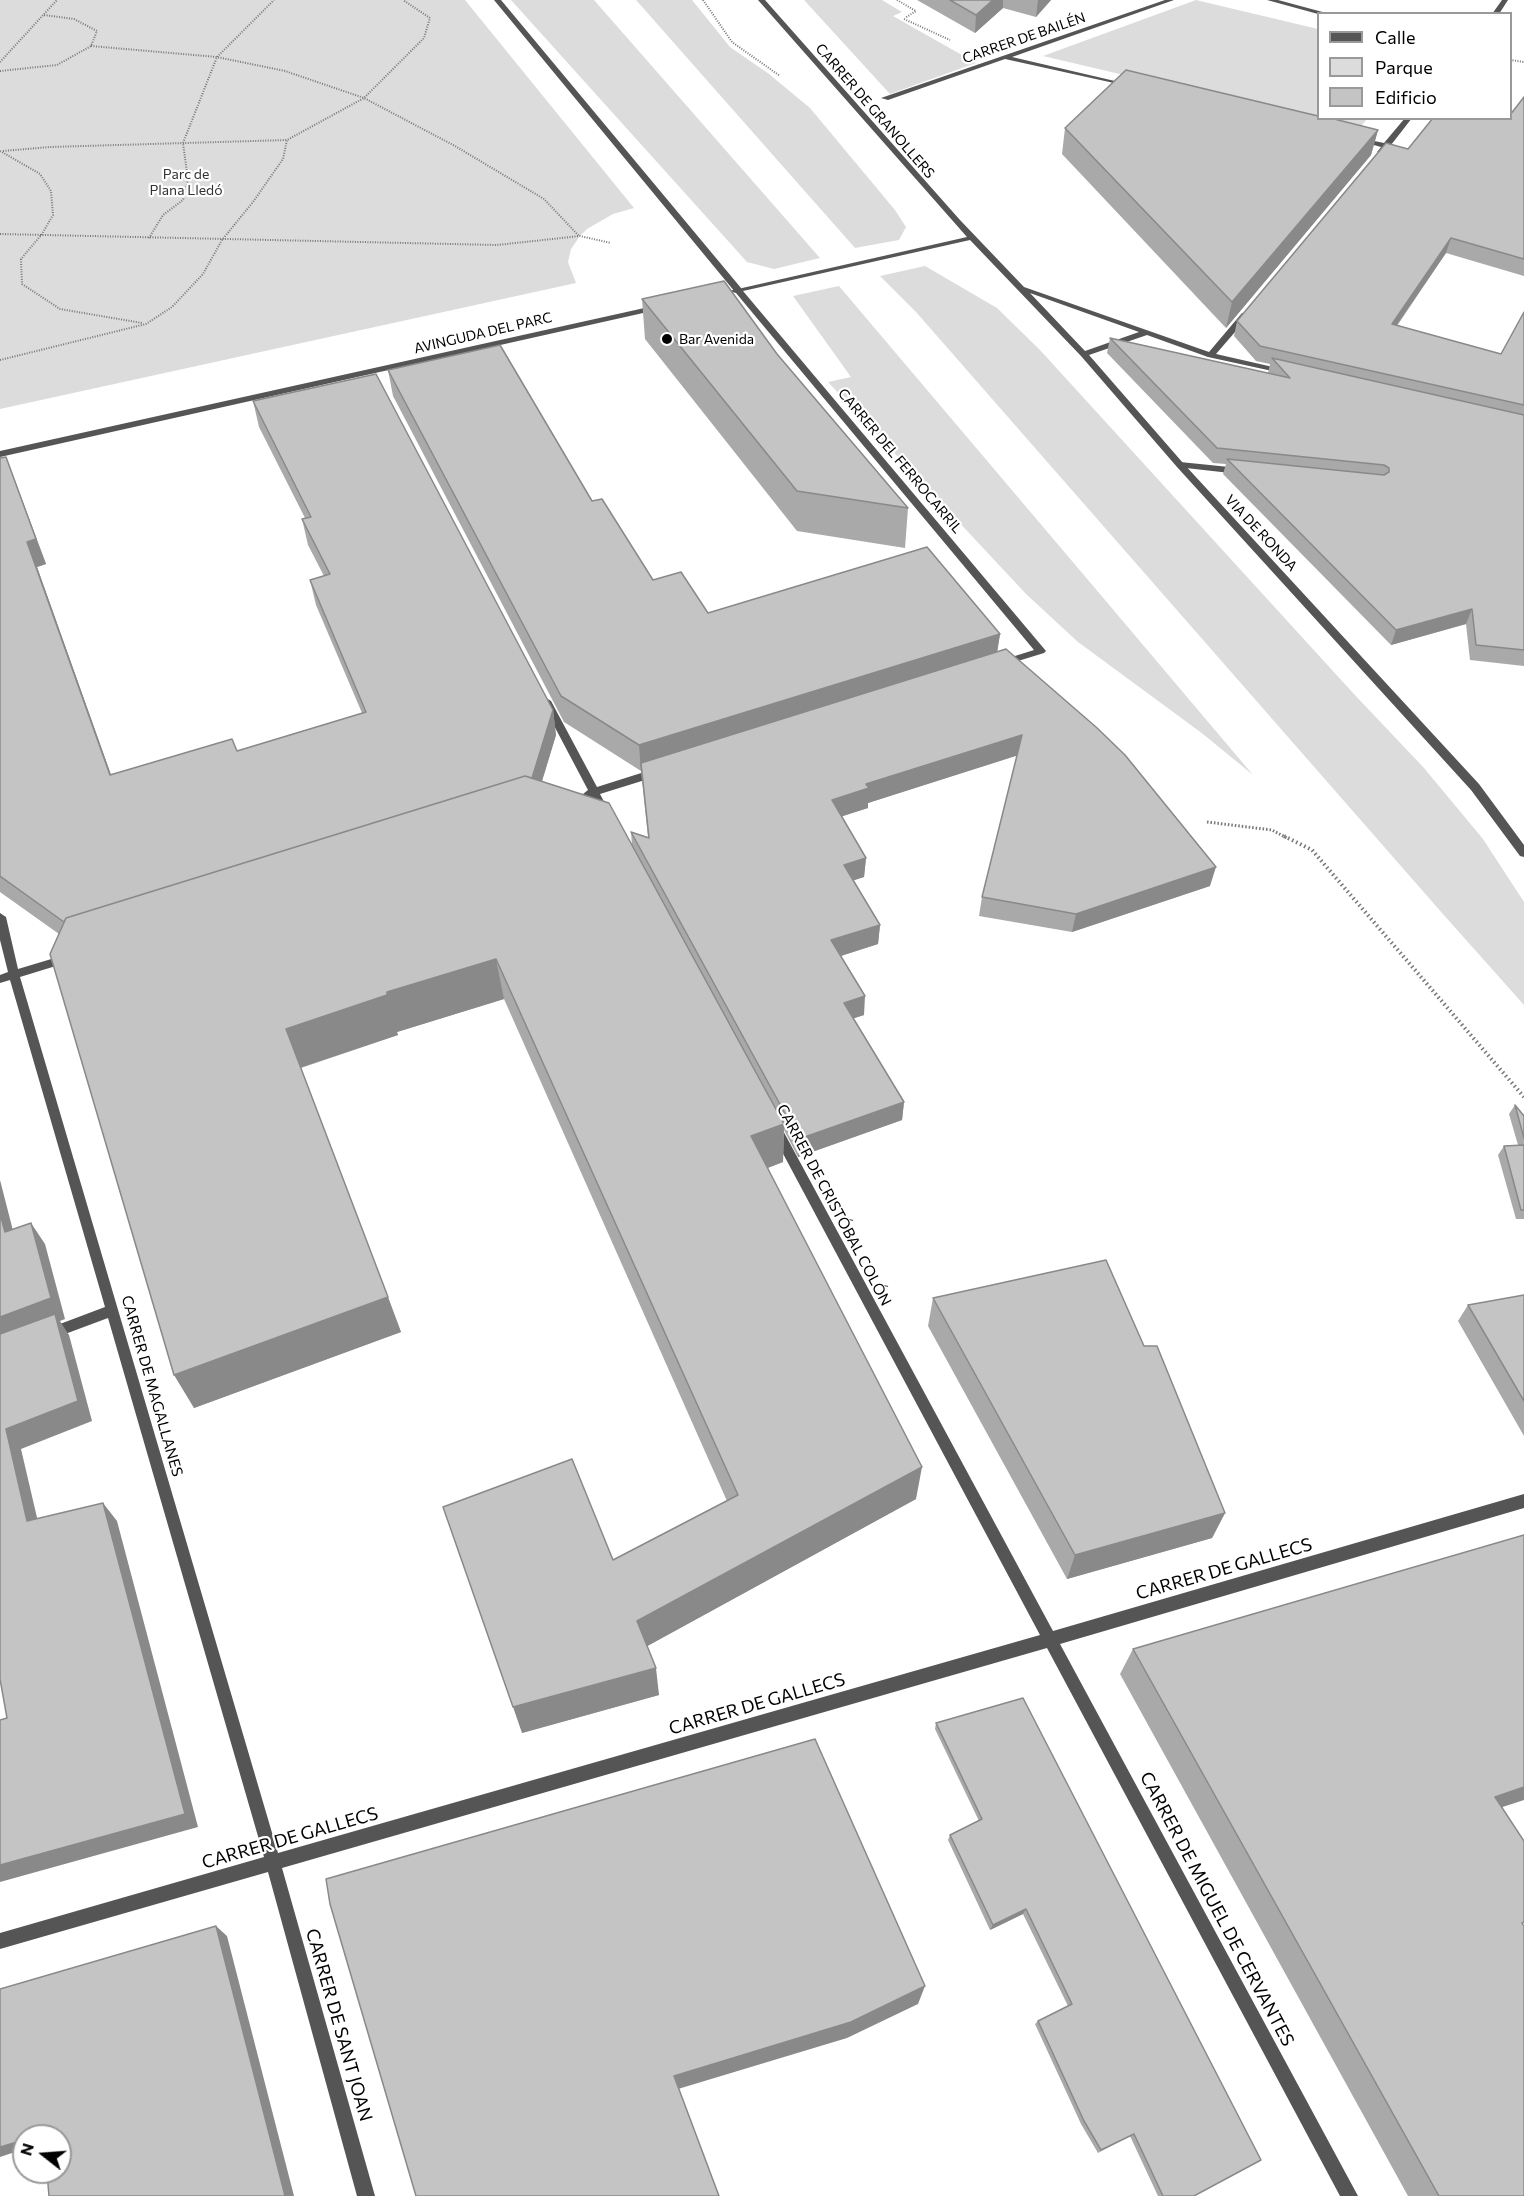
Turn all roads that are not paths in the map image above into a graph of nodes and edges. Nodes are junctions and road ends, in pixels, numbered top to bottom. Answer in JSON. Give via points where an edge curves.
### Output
{"nodes":[{"id":1,"x":497,"y":0,"type":"edge"},
{"id":2,"x":761,"y":0,"type":"edge"},
{"id":3,"x":1171,"y":0,"type":"edge"},
{"id":4,"x":1270,"y":0,"type":"edge"},
{"id":5,"x":1319,"y":12,"type":"edge"},
{"id":6,"x":1005,"y":57,"type":"junction"},
{"id":7,"x":1143,"y":89,"type":"edge"},
{"id":8,"x":885,"y":98,"type":"dead end"},
{"id":9,"x":1407,"y":120,"type":"edge"},
{"id":10,"x":1350,"y":138,"type":"edge"},
{"id":11,"x":1386,"y":146,"type":"junction"},
{"id":12,"x":1378,"y":155,"type":"edge"},
{"id":13,"x":971,"y":238,"type":"junction"},
{"id":14,"x":1022,"y":288,"type":"junction"},
{"id":15,"x":738,"y":290,"type":"junction"},
{"id":16,"x":727,"y":292,"type":"edge"},
{"id":17,"x":673,"y":304,"type":"edge"},
{"id":18,"x":1249,"y":310,"type":"edge"},
{"id":19,"x":1147,"y":332,"type":"junction"},
{"id":20,"x":1084,"y":354,"type":"junction"},
{"id":21,"x":1212,"y":355,"type":"junction"},
{"id":22,"x":1293,"y":374,"type":"edge"},
{"id":23,"x":0,"y":454,"type":"edge"},
{"id":24,"x":1180,"y":465,"type":"junction"},
{"id":25,"x":1250,"y":472,"type":"edge"},
{"id":26,"x":992,"y":666,"type":"edge"},
{"id":27,"x":542,"y":693,"type":"edge"},
{"id":28,"x":666,"y":769,"type":"edge"},
{"id":29,"x":593,"y":792,"type":"junction"},
{"id":30,"x":573,"y":798,"type":"edge"},
{"id":31,"x":611,"y":823,"type":"edge"},
{"id":32,"x":1524,"y":853,"type":"edge"},
{"id":33,"x":0,"y":917,"type":"edge"},
{"id":34,"x":77,"y":955,"type":"edge"},
{"id":35,"x":14,"y":975,"type":"junction"},
{"id":36,"x":0,"y":979,"type":"edge"},
{"id":37,"x":770,"y":1119,"type":"edge"},
{"id":38,"x":113,"y":1310,"type":"junction"},
{"id":39,"x":32,"y":1340,"type":"edge"},
{"id":40,"x":1524,"y":1501,"type":"edge"},
{"id":41,"x":1051,"y":1640,"type":"junction"},
{"id":42,"x":274,"y":1864,"type":"junction"},
{"id":43,"x":0,"y":1941,"type":"edge"},
{"id":44,"x":366,"y":2196,"type":"edge"},
{"id":45,"x":1349,"y":2196,"type":"edge"}],
"edges":[{"from":1,"to":15,"type":"street","name":"CARRER DEL FERROCARRIL"},
{"from":2,"to":13,"type":"street","name":"CARRER DE GRANOLLERS"},
{"from":3,"to":6,"type":"street","name":"CARRER DE BAILÉN"},
{"from":4,"to":5,"type":"street"},
{"from":6,"to":7,"type":"street"},
{"from":6,"to":8,"type":"street","name":"CARRER DE BAILÉN"},
{"from":9,"to":11,"type":"street"},
{"from":10,"to":11,"type":"street"},
{"from":11,"to":12,"type":"street"},
{"from":13,"to":14,"type":"street","name":"VIA DE RONDA"},
{"from":13,"to":15,"type":"street"},
{"from":14,"to":19,"type":"street"},
{"from":14,"to":20,"type":"street","name":"VIA DE RONDA"},
{"from":15,"to":16,"type":"street"},
{"from":15,"to":26,"type":"street","name":"CARRER DEL FERROCARRIL","via":[[1041,651]]},
{"from":17,"to":23,"type":"street","name":"AVINGUDA DEL PARC","via":[[376,375]]},
{"from":18,"to":21,"type":"street"},
{"from":19,"to":20,"type":"street"},
{"from":19,"to":21,"type":"street"},
{"from":20,"to":24,"type":"street","name":"VIA DE RONDA"},
{"from":21,"to":22,"type":"street"},
{"from":24,"to":25,"type":"street"},
{"from":24,"to":32,"type":"street","name":"VIA DE RONDA","via":[[1475,787]]},
{"from":27,"to":29,"type":"street"},
{"from":28,"to":29,"type":"street"},
{"from":29,"to":30,"type":"street"},
{"from":29,"to":31,"type":"street"},
{"from":33,"to":35,"type":"street","name":"CARRER DE MAGALLANES"},
{"from":34,"to":35,"type":"street"},
{"from":35,"to":36,"type":"street"},
{"from":35,"to":38,"type":"street","name":"CARRER DE MAGALLANES"},
{"from":37,"to":41,"type":"street","name":"CARRER DE CRISTÓBAL COLÓN"},
{"from":38,"to":39,"type":"street"},
{"from":38,"to":42,"type":"street","name":"CARRER DE MAGALLANES"},
{"from":40,"to":41,"type":"street","name":"CARRER DE GALLECS"},
{"from":41,"to":42,"type":"street","name":"CARRER DE GALLECS"},
{"from":41,"to":45,"type":"street","name":"CARRER DE MIGUEL DE CERVANTES"},
{"from":42,"to":43,"type":"street","name":"CARRER DE GALLECS"},
{"from":42,"to":44,"type":"street","name":"CARRER DE SANT JOAN"}]}
